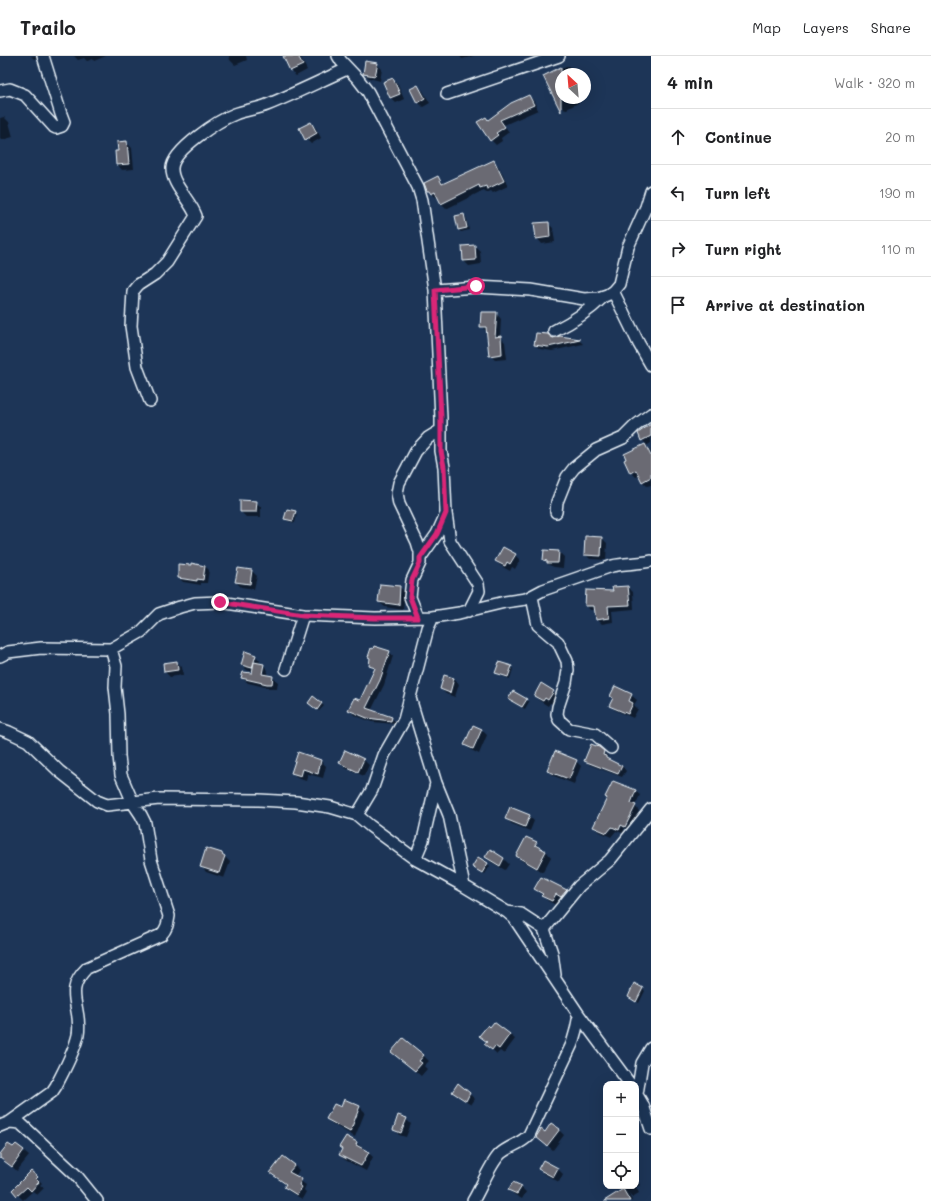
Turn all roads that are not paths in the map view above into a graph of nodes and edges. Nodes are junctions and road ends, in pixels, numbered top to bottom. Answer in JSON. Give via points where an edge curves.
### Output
{"nodes":[{"id":1,"x":43,"y":56,"type":"edge"},
{"id":2,"x":338,"y":56,"type":"edge"},
{"id":3,"x":556,"y":56,"type":"edge"},
{"id":4,"x":347,"y":69,"type":"junction"},
{"id":5,"x":0,"y":91,"type":"edge"},
{"id":6,"x":447,"y":94,"type":"dead end"},
{"id":7,"x":651,"y":191,"type":"edge"},
{"id":8,"x":435,"y":290,"type":"junction"},
{"id":9,"x":613,"y":291,"type":"junction"},
{"id":10,"x":603,"y":297,"type":"junction"},
{"id":11,"x":554,"y":331,"type":"dead end"},
{"id":12,"x":651,"y":365,"type":"edge"},
{"id":13,"x":150,"y":401,"type":"dead end"},
{"id":14,"x":651,"y":414,"type":"edge"},
{"id":15,"x":441,"y":430,"type":"junction"},
{"id":16,"x":556,"y":512,"type":"dead end"},
{"id":17,"x":446,"y":513,"type":"junction"},
{"id":18,"x":420,"y":558,"type":"junction"},
{"id":19,"x":651,"y":561,"type":"edge"},
{"id":20,"x":532,"y":597,"type":"junction"},
{"id":21,"x":469,"y":611,"type":"junction"},
{"id":22,"x":303,"y":615,"type":"junction"},
{"id":23,"x":433,"y":617,"type":"junction"},
{"id":24,"x":418,"y":618,"type":"junction"},
{"id":25,"x":111,"y":649,"type":"junction"},
{"id":26,"x":0,"y":656,"type":"edge"},
{"id":27,"x":286,"y":669,"type":"dead end"},
{"id":28,"x":410,"y":698,"type":"junction"},
{"id":29,"x":1,"y":730,"type":"edge"},
{"id":30,"x":611,"y":748,"type":"dead end"},
{"id":31,"x":436,"y":783,"type":"junction"},
{"id":32,"x":133,"y":803,"type":"junction"},
{"id":33,"x":651,"y":809,"type":"edge"},
{"id":34,"x":357,"y":815,"type":"junction"},
{"id":35,"x":415,"y":859,"type":"junction"},
{"id":36,"x":464,"y":886,"type":"junction"},
{"id":37,"x":507,"y":912,"type":"junction"},
{"id":38,"x":544,"y":930,"type":"junction"},
{"id":39,"x":555,"y":979,"type":"junction"},
{"id":40,"x":579,"y":1015,"type":"junction"},
{"id":41,"x":651,"y":1048,"type":"edge"},
{"id":42,"x":628,"y":1081,"type":"edge"},
{"id":43,"x":639,"y":1081,"type":"edge"},
{"id":44,"x":639,"y":1098,"type":"edge"},
{"id":45,"x":5,"y":1124,"type":"edge"},
{"id":46,"x":651,"y":1129,"type":"edge"},
{"id":47,"x":98,"y":1201,"type":"edge"},
{"id":48,"x":473,"y":1201,"type":"edge"}],
"edges":[{"from":1,"to":5,"type":"street","via":[[64,122],[62,126],[54,127],[25,95],[10,89]]},
{"from":2,"to":4,"type":"street"},
{"from":3,"to":6,"type":"street"},
{"from":4,"to":8,"type":"street","via":[[368,92],[418,187]]},
{"from":4,"to":13,"type":"street","via":[[266,106],[217,122],[175,158],[172,168],[174,179],[194,208],[196,216],[167,262],[134,291],[131,326],[137,367]]},
{"from":7,"to":9,"type":"street","via":[[628,248],[619,284]]},
{"from":8,"to":10,"type":"street","via":[[476,286],[531,290],[584,300]]},
{"from":8,"to":15,"type":"street"},
{"from":9,"to":10,"type":"street"},
{"from":9,"to":12,"type":"street"},
{"from":10,"to":11,"type":"street","via":[[588,310]]},
{"from":14,"to":16,"type":"street","via":[[623,438],[596,450],[574,468],[567,477],[557,502]]},
{"from":15,"to":17,"type":"street"},
{"from":15,"to":18,"type":"street","via":[[428,438],[416,452],[398,483],[399,504],[416,542]]},
{"from":17,"to":18,"type":"street","via":[[437,534]]},
{"from":17,"to":21,"type":"street","via":[[451,544],[478,584],[478,591]]},
{"from":18,"to":24,"type":"street","via":[[412,580],[410,597]]},
{"from":19,"to":20,"type":"street","via":[[612,566],[543,590]]},
{"from":20,"to":21,"type":"street"},
{"from":20,"to":30,"type":"street","via":[[538,625],[558,642],[567,661],[566,683],[557,714],[559,720],[569,729],[595,734]]},
{"from":21,"to":23,"type":"street"},
{"from":22,"to":24,"type":"street"},
{"from":22,"to":25,"type":"street","via":[[220,602],[195,603],[159,614],[141,632]]},
{"from":22,"to":27,"type":"street"},
{"from":23,"to":24,"type":"street"},
{"from":23,"to":28,"type":"street"},
{"from":25,"to":26,"type":"street","via":[[41,648],[8,652]]},
{"from":25,"to":32,"type":"street","via":[[116,666],[121,775]]},
{"from":28,"to":31,"type":"street"},
{"from":28,"to":34,"type":"street","via":[[399,730],[384,755],[372,790]]},
{"from":29,"to":32,"type":"street","via":[[28,741],[97,802],[107,805]]},
{"from":31,"to":35,"type":"street"},
{"from":31,"to":36,"type":"street","via":[[449,815]]},
{"from":32,"to":34,"type":"street","via":[[159,800],[296,802],[330,807]]},
{"from":32,"to":45,"type":"street","via":[[145,823],[151,860],[169,916],[165,931],[87,968],[79,976],[75,982],[74,993],[78,1035],[56,1086],[52,1092]]},
{"from":33,"to":38,"type":"street","via":[[610,860],[579,886]]},
{"from":34,"to":35,"type":"street"},
{"from":35,"to":36,"type":"street"},
{"from":36,"to":37,"type":"street"},
{"from":37,"to":38,"type":"street","via":[[521,914]]},
{"from":37,"to":39,"type":"street","via":[[520,924]]},
{"from":38,"to":39,"type":"street","via":[[552,953]]},
{"from":39,"to":40,"type":"street"},
{"from":40,"to":42,"type":"street"},
{"from":40,"to":48,"type":"street","via":[[572,1044],[529,1135],[497,1158]]},
{"from":41,"to":43,"type":"street","via":[[642,1063]]},
{"from":44,"to":46,"type":"street"},
{"from":45,"to":47,"type":"street","via":[[20,1122]]}]}
